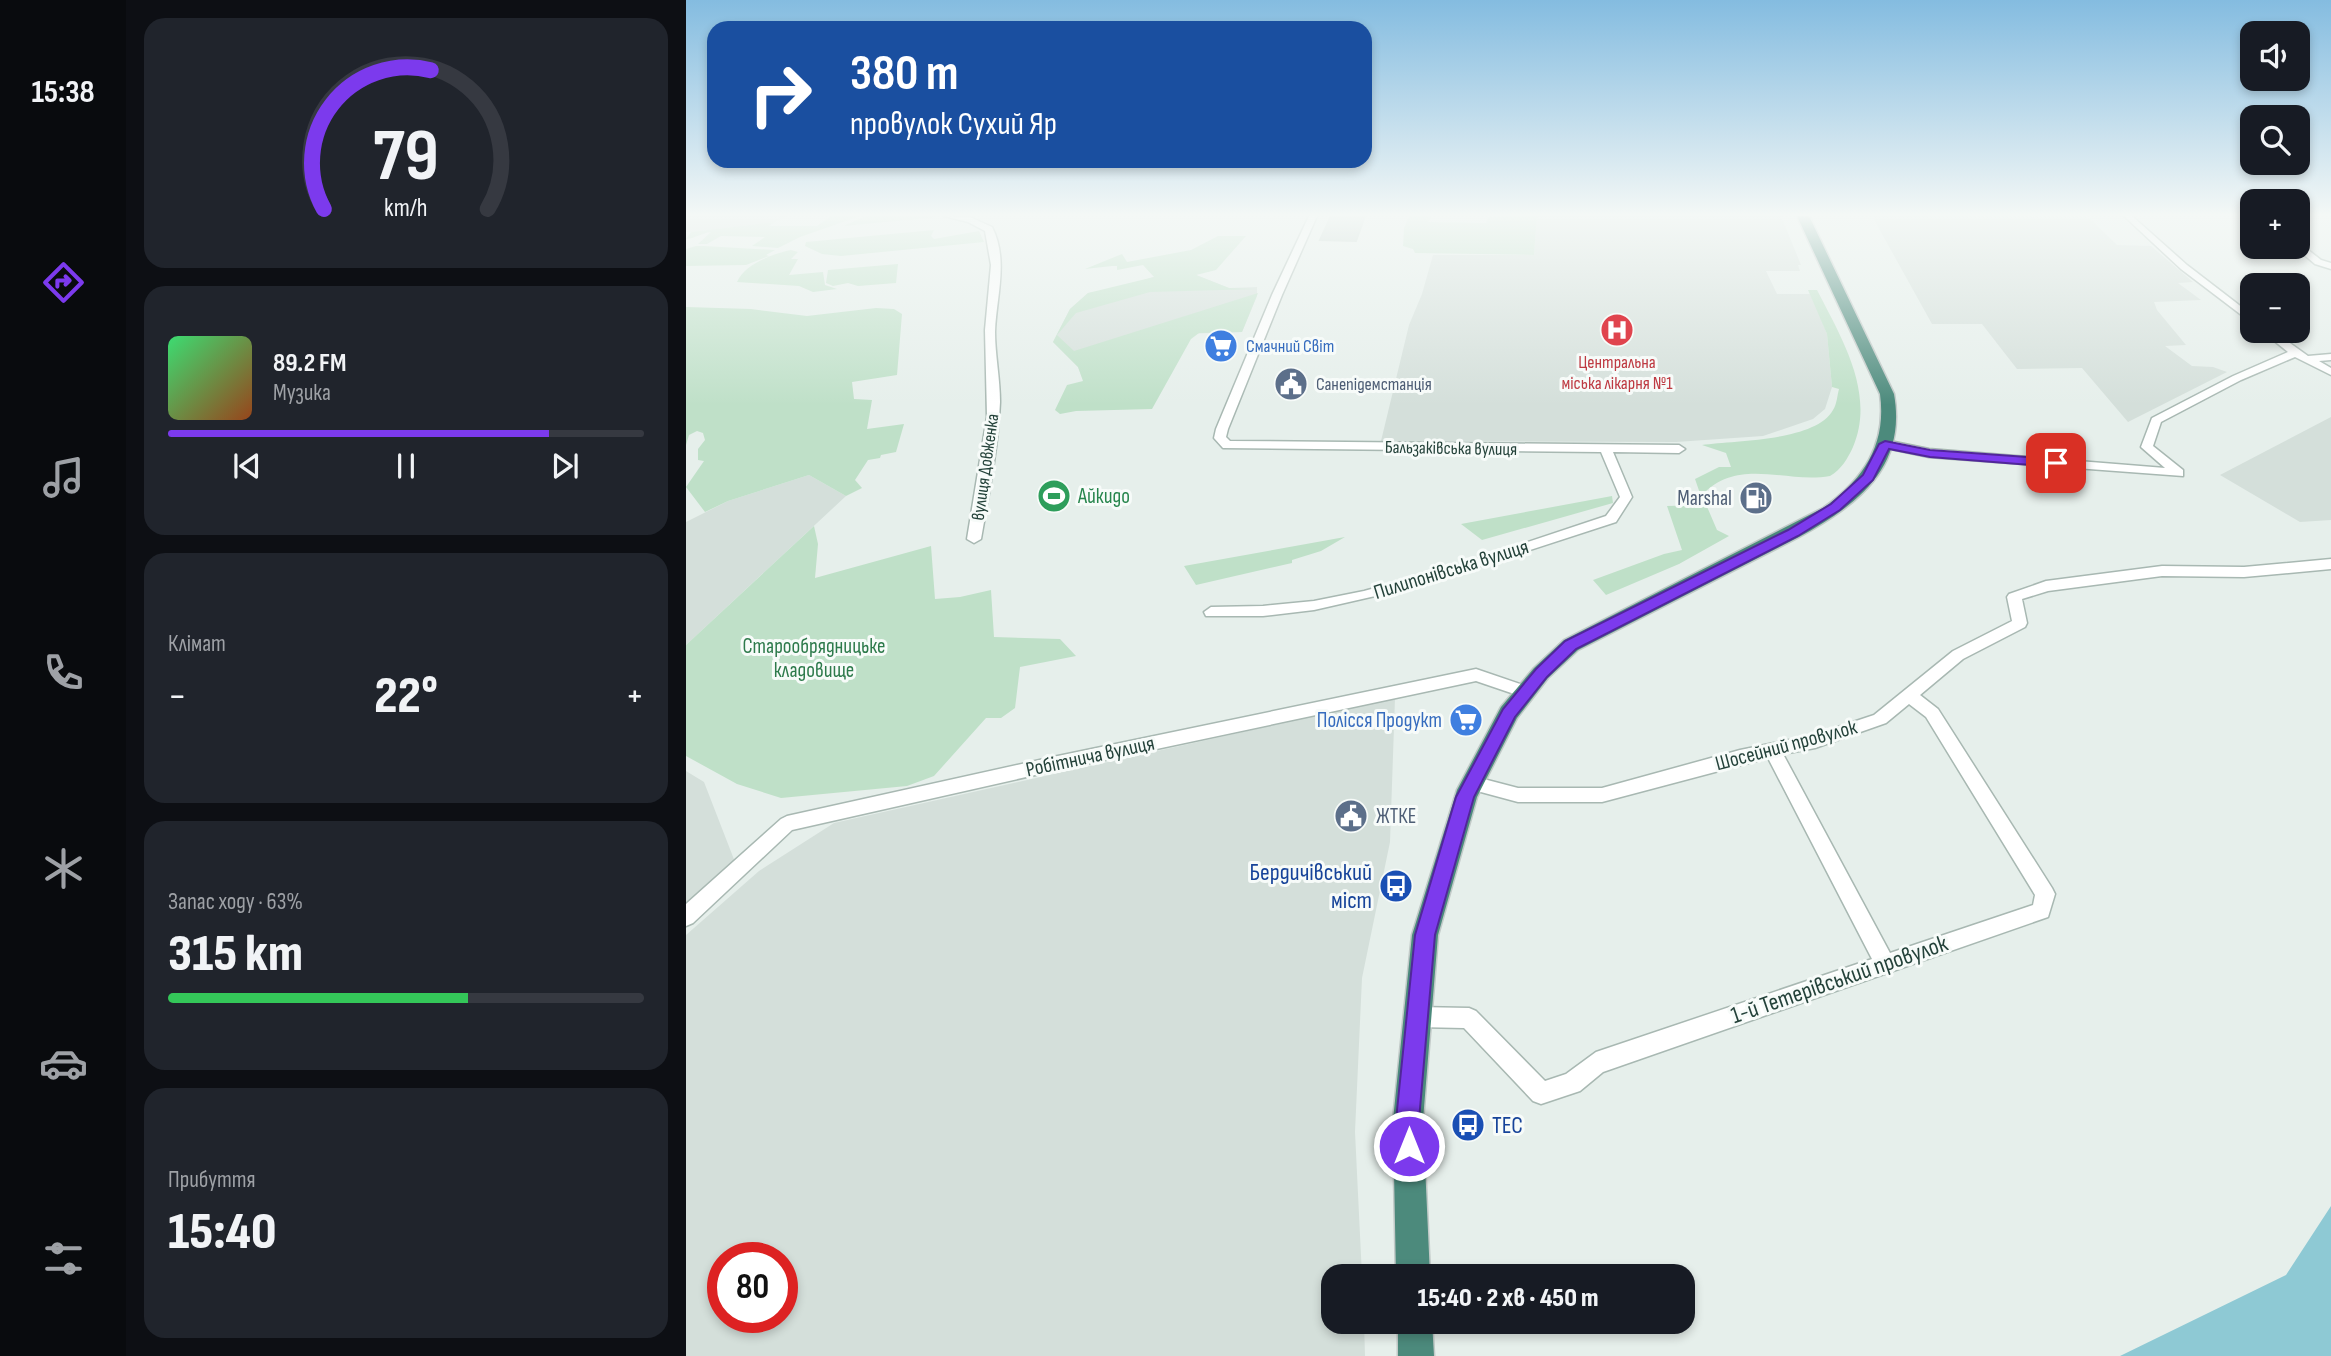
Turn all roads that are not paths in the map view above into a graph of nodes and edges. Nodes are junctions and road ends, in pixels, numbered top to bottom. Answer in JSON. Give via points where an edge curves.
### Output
{"nodes":[{"id":1,"x":995,"y":279,"type":"edge"},
{"id":2,"x":1284,"y":279,"type":"edge"},
{"id":3,"x":1833,"y":279,"type":"edge"},
{"id":4,"x":2200,"y":279,"type":"edge"},
{"id":5,"x":2240,"y":311,"type":"edge"},
{"id":6,"x":2283,"y":343,"type":"edge"},
{"id":7,"x":2300,"y":356,"type":"junction"},
{"id":8,"x":2331,"y":357,"type":"edge"},
{"id":9,"x":2331,"y":372,"type":"edge"},
{"id":10,"x":1885,"y":444,"type":"junction"},
{"id":11,"x":1606,"y":449,"type":"junction"},
{"id":12,"x":1679,"y":449,"type":"dead end"},
{"id":13,"x":974,"y":538,"type":"dead end"},
{"id":14,"x":2331,"y":564,"type":"edge"},
{"id":15,"x":1211,"y":612,"type":"dead end"},
{"id":16,"x":1526,"y":692,"type":"junction"},
{"id":17,"x":1908,"y":694,"type":"junction"},
{"id":18,"x":1772,"y":750,"type":"junction"},
{"id":19,"x":1472,"y":783,"type":"junction"},
{"id":20,"x":686,"y":917,"type":"edge"},
{"id":21,"x":1885,"y":964,"type":"junction"},
{"id":22,"x":1418,"y":1017,"type":"junction"},
{"id":23,"x":1413,"y":1264,"type":"edge"},
{"id":24,"x":1415,"y":1334,"type":"edge"},
{"id":25,"x":1416,"y":1356,"type":"edge"}],
"edges":[{"from":1,"to":13,"type":"street","name":"вулиця Довженка","via":[[989,352],[994,380],[993,427]]},
{"from":2,"to":11,"type":"street","name":"Бальзаківська вулиця","via":[[1222,429],[1224,443]]},
{"from":3,"to":10,"type":"highway","via":[[1887,394],[1891,414]]},
{"from":4,"to":5,"type":"street"},
{"from":6,"to":7,"type":"street"},
{"from":7,"to":8,"type":"street"},
{"from":7,"to":9,"type":"street"},
{"from":7,"to":10,"type":"street","via":[[2236,378],[2156,420],[2147,447],[2179,473],[1930,453]]},
{"from":10,"to":16,"type":"highway","via":[[1869,477],[1836,507],[1571,645]]},
{"from":11,"to":12,"type":"street","name":"Бальзаківська вулиця"},
{"from":11,"to":15,"type":"street","name":"Пилипонівська вулиця","via":[[1626,497],[1611,519],[1398,587],[1304,608]]},
{"from":14,"to":17,"type":"street","name":"Шосейний провулок","via":[[2244,572],[2162,571],[2046,586],[2014,597],[2020,623],[1958,655]]},
{"from":16,"to":19,"type":"highway","via":[[1509,713]]},
{"from":16,"to":20,"type":"street","name":"Робітнича вулиця","via":[[1476,675],[787,824]]},
{"from":17,"to":18,"type":"street","name":"Шосейний провулок","via":[[1880,719]]},
{"from":17,"to":21,"type":"street","name":"1-й Тетерівський провулок","via":[[1932,713],[2045,894],[2041,911]]},
{"from":18,"to":19,"type":"street","name":"Шосейний провулок","via":[[1602,795],[1518,795]]},
{"from":18,"to":21,"type":"street"},
{"from":19,"to":22,"type":"highway","via":[[1425,935]]},
{"from":21,"to":22,"type":"street","name":"1-й Тетерівський провулок","via":[[1596,1063],[1572,1083],[1541,1093],[1469,1018]]},
{"from":22,"to":23,"type":"highway","via":[[1408,1120]]},
{"from":24,"to":25,"type":"highway"}]}
